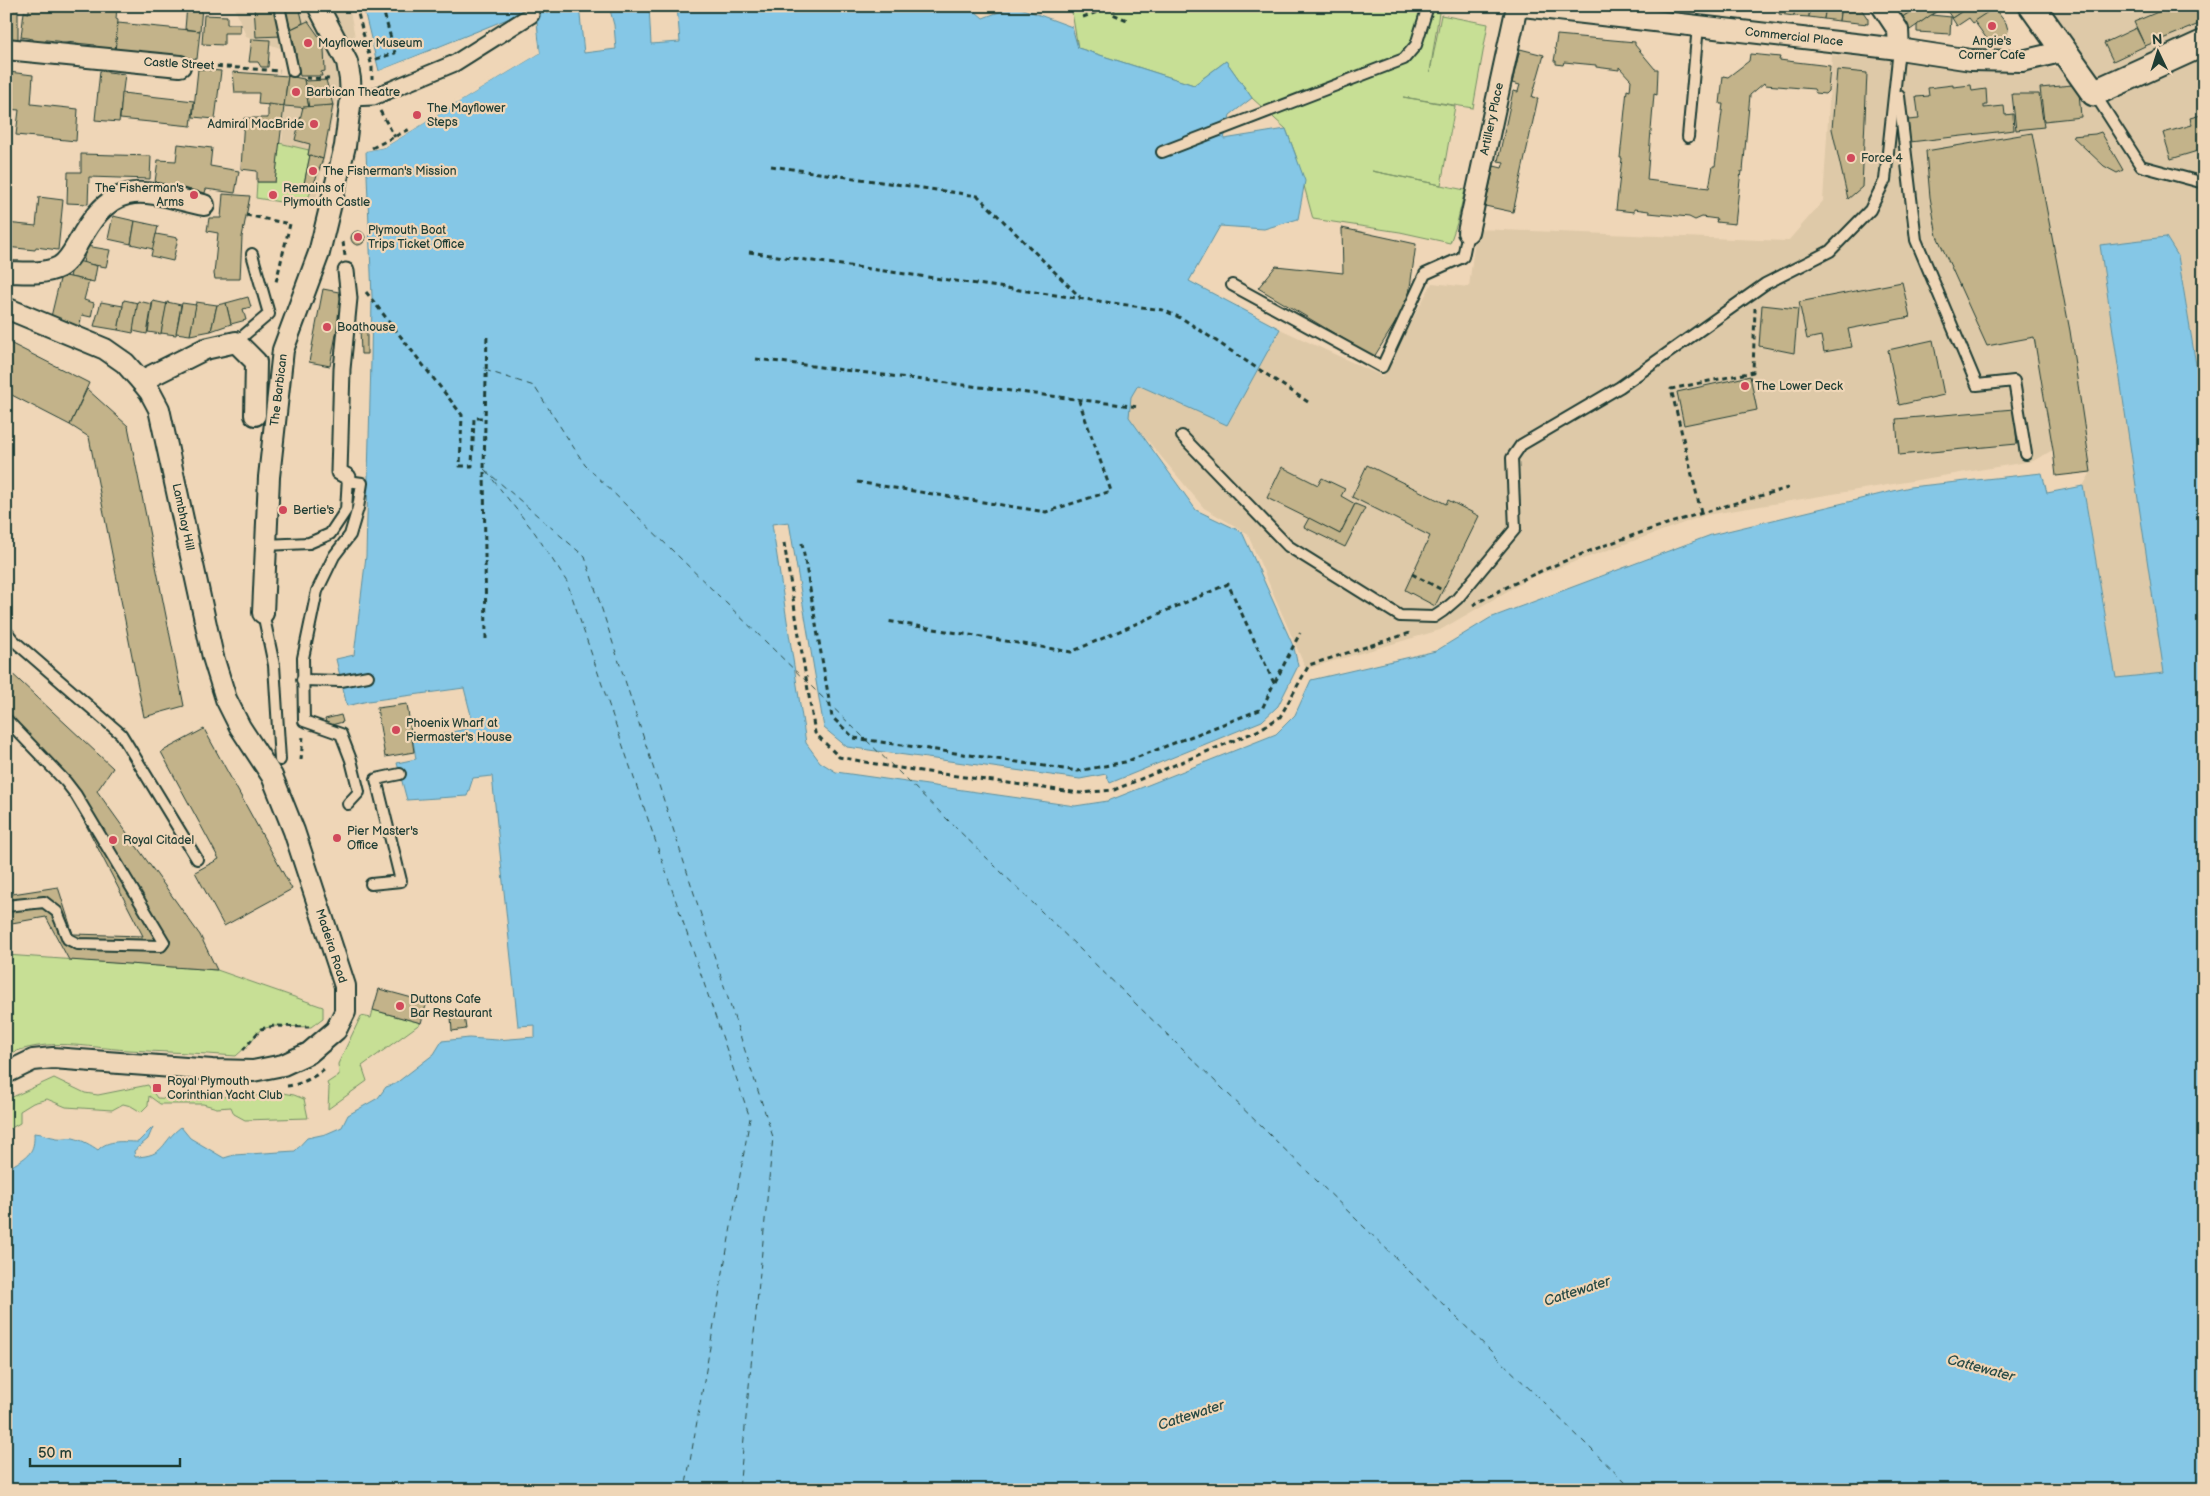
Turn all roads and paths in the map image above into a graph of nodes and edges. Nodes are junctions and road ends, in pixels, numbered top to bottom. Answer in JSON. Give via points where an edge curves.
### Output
{"nodes":[{"id":1,"x":279,"y":6,"type":"edge"},
{"id":2,"x":318,"y":6,"type":"edge"},
{"id":3,"x":356,"y":6,"type":"edge"},
{"id":4,"x":382,"y":6,"type":"edge"},
{"id":5,"x":571,"y":6,"type":"edge"},
{"id":6,"x":1103,"y":6,"type":"edge"},
{"id":7,"x":1115,"y":6,"type":"edge"},
{"id":8,"x":1428,"y":6,"type":"edge"},
{"id":9,"x":1517,"y":6,"type":"edge"},
{"id":10,"x":1523,"y":6,"type":"edge"},
{"id":11,"x":1882,"y":6,"type":"edge"},
{"id":12,"x":2032,"y":6,"type":"edge"},
{"id":13,"x":531,"y":15,"type":"joint"},
{"id":14,"x":1083,"y":17,"type":"dead end"},
{"id":15,"x":1126,"y":20,"type":"dead end"},
{"id":16,"x":1698,"y":26,"type":"junction"},
{"id":17,"x":2204,"y":43,"type":"edge"},
{"id":18,"x":6,"y":49,"type":"edge"},
{"id":19,"x":1899,"y":49,"type":"junction"},
{"id":20,"x":2065,"y":51,"type":"junction"},
{"id":21,"x":376,"y":59,"type":"dead end"},
{"id":22,"x":180,"y":66,"type":"joint"},
{"id":23,"x":293,"y":72,"type":"junction"},
{"id":24,"x":1897,"y":80,"type":"junction"},
{"id":25,"x":350,"y":88,"type":"junction"},
{"id":26,"x":2094,"y":93,"type":"junction"},
{"id":27,"x":373,"y":97,"type":"junction"},
{"id":28,"x":410,"y":130,"type":"dead end"},
{"id":29,"x":395,"y":137,"type":"junction"},
{"id":30,"x":1688,"y":137,"type":"dead end"},
{"id":31,"x":372,"y":148,"type":"dead end"},
{"id":32,"x":1162,"y":152,"type":"dead end"},
{"id":33,"x":771,"y":166,"type":"dead end"},
{"id":34,"x":2204,"y":183,"type":"edge"},
{"id":35,"x":204,"y":205,"type":"dead end"},
{"id":36,"x":246,"y":215,"type":"dead end"},
{"id":37,"x":1468,"y":232,"type":"joint"},
{"id":38,"x":343,"y":235,"type":"dead end"},
{"id":39,"x":749,"y":252,"type":"dead end"},
{"id":40,"x":252,"y":254,"type":"dead end"},
{"id":41,"x":6,"y":272,"type":"edge"},
{"id":42,"x":346,"y":272,"type":"junction"},
{"id":43,"x":1777,"y":278,"type":"junction"},
{"id":44,"x":1232,"y":285,"type":"dead end"},
{"id":45,"x":1081,"y":297,"type":"junction"},
{"id":46,"x":6,"y":308,"type":"edge"},
{"id":47,"x":269,"y":314,"type":"junction"},
{"id":48,"x":487,"y":333,"type":"dead end"},
{"id":49,"x":236,"y":342,"type":"junction"},
{"id":50,"x":756,"y":359,"type":"dead end"},
{"id":51,"x":141,"y":381,"type":"junction"},
{"id":52,"x":1079,"y":401,"type":"junction"},
{"id":53,"x":1311,"y":404,"type":"dead end"},
{"id":54,"x":1139,"y":407,"type":"dead end"},
{"id":55,"x":255,"y":415,"type":"dead end"},
{"id":56,"x":485,"y":418,"type":"junction"},
{"id":57,"x":1182,"y":436,"type":"dead end"},
{"id":58,"x":2026,"y":454,"type":"dead end"},
{"id":59,"x":348,"y":479,"type":"junction"},
{"id":60,"x":857,"y":482,"type":"dead end"},
{"id":61,"x":1788,"y":488,"type":"dead end"},
{"id":62,"x":1700,"y":512,"type":"junction"},
{"id":63,"x":784,"y":543,"type":"dead end"},
{"id":64,"x":802,"y":543,"type":"dead end"},
{"id":65,"x":266,"y":545,"type":"junction"},
{"id":66,"x":1472,"y":605,"type":"dead end"},
{"id":67,"x":263,"y":613,"type":"joint"},
{"id":68,"x":887,"y":621,"type":"dead end"},
{"id":69,"x":1420,"y":630,"type":"dead end"},
{"id":70,"x":6,"y":631,"type":"edge"},
{"id":71,"x":1300,"y":634,"type":"dead end"},
{"id":72,"x":486,"y":639,"type":"dead end"},
{"id":73,"x":213,"y":657,"type":"joint"},
{"id":74,"x":368,"y":676,"type":"dead end"},
{"id":75,"x":302,"y":680,"type":"junction"},
{"id":76,"x":1274,"y":683,"type":"junction"},
{"id":77,"x":6,"y":719,"type":"edge"},
{"id":78,"x":304,"y":720,"type":"junction"},
{"id":79,"x":280,"y":760,"type":"dead end"},
{"id":80,"x":301,"y":760,"type":"dead end"},
{"id":81,"x":400,"y":774,"type":"dead end"},
{"id":82,"x":348,"y":804,"type":"dead end"},
{"id":83,"x":197,"y":859,"type":"dead end"},
{"id":84,"x":371,"y":884,"type":"dead end"},
{"id":85,"x":6,"y":906,"type":"edge"},
{"id":86,"x":311,"y":1027,"type":"dead end"},
{"id":87,"x":242,"y":1051,"type":"dead end"},
{"id":88,"x":328,"y":1064,"type":"dead end"},
{"id":89,"x":6,"y":1073,"type":"edge"},
{"id":90,"x":285,"y":1086,"type":"dead end"}],
"edges":[{"from":1,"to":23,"type":"lane"},
{"from":2,"to":25,"type":"street","name":"The Barbican","via":[[347,62]]},
{"from":3,"to":27,"type":"path","via":[[372,67]]},
{"from":4,"to":21,"type":"path","via":[[395,53]]},
{"from":5,"to":13,"type":"path"},
{"from":6,"to":14,"type":"path"},
{"from":7,"to":15,"type":"path","via":[[1113,14]]},
{"from":8,"to":32,"type":"lane","via":[[1416,45],[1404,59]]},
{"from":9,"to":37,"type":"street","name":"Artillery Place"},
{"from":10,"to":16,"type":"street","name":"Commercial Place"},
{"from":11,"to":19,"type":"street","via":[[1898,30]]},
{"from":12,"to":20,"type":"street"},
{"from":13,"to":27,"type":"street","via":[[455,63]]},
{"from":16,"to":19,"type":"street","name":"Commercial Place"},
{"from":16,"to":30,"type":"lane"},
{"from":17,"to":26,"type":"street"},
{"from":18,"to":22,"type":"street","name":"Castle Street"},
{"from":19,"to":20,"type":"street","name":"Commercial Place","via":[[1971,60],[2022,61]]},
{"from":19,"to":24,"type":"lane"},
{"from":20,"to":26,"type":"street"},
{"from":22,"to":23,"type":"path","name":"Castle Street"},
{"from":23,"to":25,"type":"path","name":"Castle Street","via":[[300,77]]},
{"from":24,"to":43,"type":"lane","via":[[1885,180],[1870,210],[1830,251]]},
{"from":24,"to":58,"type":"lane","via":[[1916,240],[1977,385],[2014,381]]},
{"from":25,"to":27,"type":"street"},
{"from":25,"to":65,"type":"street","name":"The Barbican","via":[[345,146],[319,253],[283,350],[269,477]]},
{"from":26,"to":34,"type":"lane","via":[[2141,166]]},
{"from":27,"to":29,"type":"path"},
{"from":28,"to":29,"type":"path"},
{"from":29,"to":31,"type":"path"},
{"from":33,"to":45,"type":"path","via":[[978,196]]},
{"from":35,"to":41,"type":"street","via":[[146,194],[119,196],[94,217],[71,256],[61,266],[46,272]]},
{"from":36,"to":47,"type":"path","via":[[290,224]]},
{"from":37,"to":44,"type":"lane","via":[[1463,257],[1425,274],[1382,367]]},
{"from":38,"to":42,"type":"path"},
{"from":39,"to":45,"type":"path"},
{"from":40,"to":47,"type":"lane"},
{"from":42,"to":56,"type":"path","via":[[372,297],[462,415],[460,466],[472,466],[474,418]]},
{"from":42,"to":59,"type":"street","via":[[349,298],[342,369],[339,472]]},
{"from":43,"to":57,"type":"lane","via":[[1620,387],[1521,445],[1512,458],[1515,529],[1457,600],[1434,617],[1400,616],[1288,546]]},
{"from":43,"to":62,"type":"path","via":[[1756,298],[1754,372],[1671,389]]},
{"from":45,"to":53,"type":"path","via":[[1163,310],[1183,319]]},
{"from":46,"to":51,"type":"street","name":"Lambhay Hill","via":[[105,350],[125,363]]},
{"from":47,"to":49,"type":"lane"},
{"from":48,"to":56,"type":"path"},
{"from":49,"to":51,"type":"street","via":[[205,349]]},
{"from":49,"to":55,"type":"street","via":[[256,362]]},
{"from":50,"to":52,"type":"path"},
{"from":51,"to":73,"type":"street","name":"Lambhay Hill","via":[[159,409]]},
{"from":52,"to":54,"type":"path"},
{"from":52,"to":60,"type":"path","via":[[1111,491],[1046,512]]},
{"from":56,"to":72,"type":"path"},
{"from":59,"to":65,"type":"lane","via":[[346,510],[330,534],[309,542]]},
{"from":59,"to":75,"type":"lane","via":[[362,483],[358,508],[350,535],[334,556],[317,591],[302,658]]},
{"from":61,"to":62,"type":"path"},
{"from":62,"to":66,"type":"path","via":[[1509,584]]},
{"from":63,"to":69,"type":"path","via":[[815,732],[839,757],[1080,793],[1114,790],[1257,731],[1280,717],[1309,665]]},
{"from":64,"to":76,"type":"path","via":[[832,717],[854,738],[1078,770],[1125,762],[1262,709]]},
{"from":65,"to":67,"type":"street","name":"The Barbican"},
{"from":67,"to":79,"type":"lane","name":"The Barbican","via":[[274,665]]},
{"from":68,"to":76,"type":"path","via":[[1071,652],[1228,584]]},
{"from":70,"to":83,"type":"lane","via":[[121,734]]},
{"from":71,"to":76,"type":"path"},
{"from":73,"to":89,"type":"street","name":"Madeira Road","via":[[226,699],[272,776],[294,831],[344,986],[345,1012],[336,1030],[310,1053],[283,1065],[253,1071],[53,1058],[32,1060]]},
{"from":74,"to":75,"type":"lane","via":[[341,681]]},
{"from":75,"to":78,"type":"lane"},
{"from":77,"to":85,"type":"lane","via":[[76,795],[164,942],[161,946],[78,944],[68,939],[57,912],[44,902]]},
{"from":78,"to":80,"type":"path"},
{"from":78,"to":82,"type":"lane","via":[[341,734],[359,792]]},
{"from":81,"to":84,"type":"lane","via":[[376,779],[401,881]]},
{"from":86,"to":87,"type":"path","via":[[261,1029]]},
{"from":88,"to":90,"type":"path","via":[[318,1074],[294,1086]]}]}
